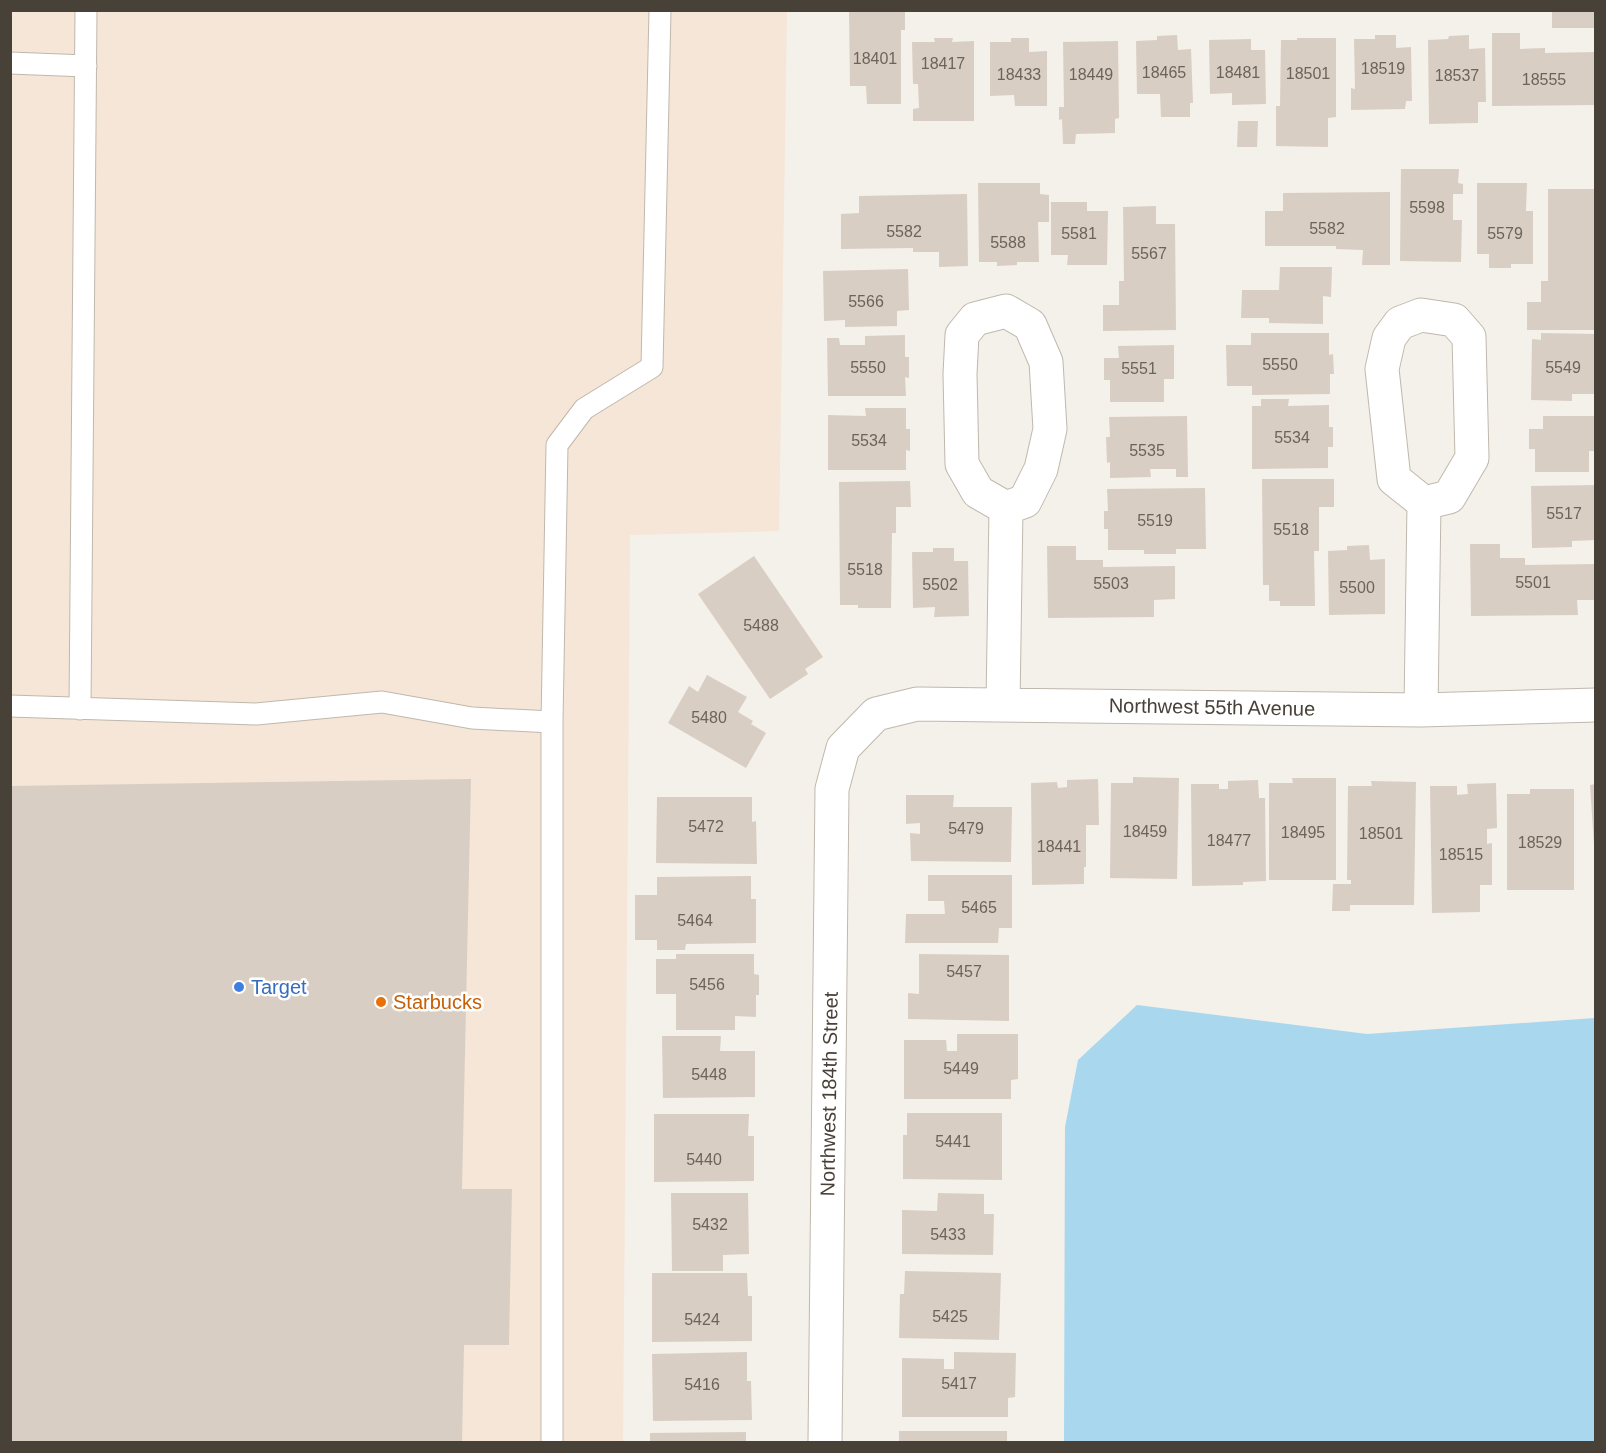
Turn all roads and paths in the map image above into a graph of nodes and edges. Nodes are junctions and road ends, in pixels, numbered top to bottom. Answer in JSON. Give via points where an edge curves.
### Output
{"nodes":[{"id":1,"x":86,"y":10,"type":"edge"},
{"id":2,"x":660,"y":10,"type":"edge"},
{"id":3,"x":10,"y":63,"type":"edge"},
{"id":4,"x":86,"y":66,"type":"junction"},
{"id":5,"x":1424,"y":503,"type":"junction"},
{"id":6,"x":1006,"y":508,"type":"junction"},
{"id":7,"x":1003,"y":705,"type":"junction"},
{"id":8,"x":1596,"y":705,"type":"edge"},
{"id":9,"x":10,"y":706,"type":"edge"},
{"id":10,"x":80,"y":709,"type":"junction"},
{"id":11,"x":1421,"y":710,"type":"junction"},
{"id":12,"x":552,"y":722,"type":"junction"},
{"id":13,"x":843,"y":748,"type":"joint"},
{"id":14,"x":552,"y":1443,"type":"edge"},
{"id":15,"x":825,"y":1443,"type":"edge"}],
"edges":[{"from":1,"to":4,"type":"lane"},
{"from":2,"to":12,"type":"lane","via":[[652,368],[584,409],[557,445]]},
{"from":3,"to":4,"type":"lane"},
{"from":4,"to":10,"type":"lane"},
{"from":5,"to":5,"type":"street","via":[[1449,497],[1472,458],[1472,447],[1469,337],[1454,320],[1421,315],[1400,323],[1389,338],[1382,369],[1394,479]]},
{"from":5,"to":11,"type":"street"},
{"from":6,"to":6,"type":"street","via":[[1025,501],[1041,469],[1050,429],[1046,362],[1030,325],[1006,311],[975,319],[962,335],[960,374],[962,464],[978,492]]},
{"from":6,"to":7,"type":"street"},
{"from":7,"to":11,"type":"street","name":"Northwest 55th Avenue"},
{"from":7,"to":13,"type":"street","name":"Northwest 55th Avenue","via":[[917,705],[876,714]]},
{"from":8,"to":11,"type":"street","name":"Northwest 55th Avenue"},
{"from":9,"to":10,"type":"lane"},
{"from":10,"to":12,"type":"lane","via":[[256,714],[382,702],[472,718]]},
{"from":12,"to":14,"type":"lane"},
{"from":13,"to":15,"type":"street","name":"Northwest 184th Street","via":[[832,789]]}]}
